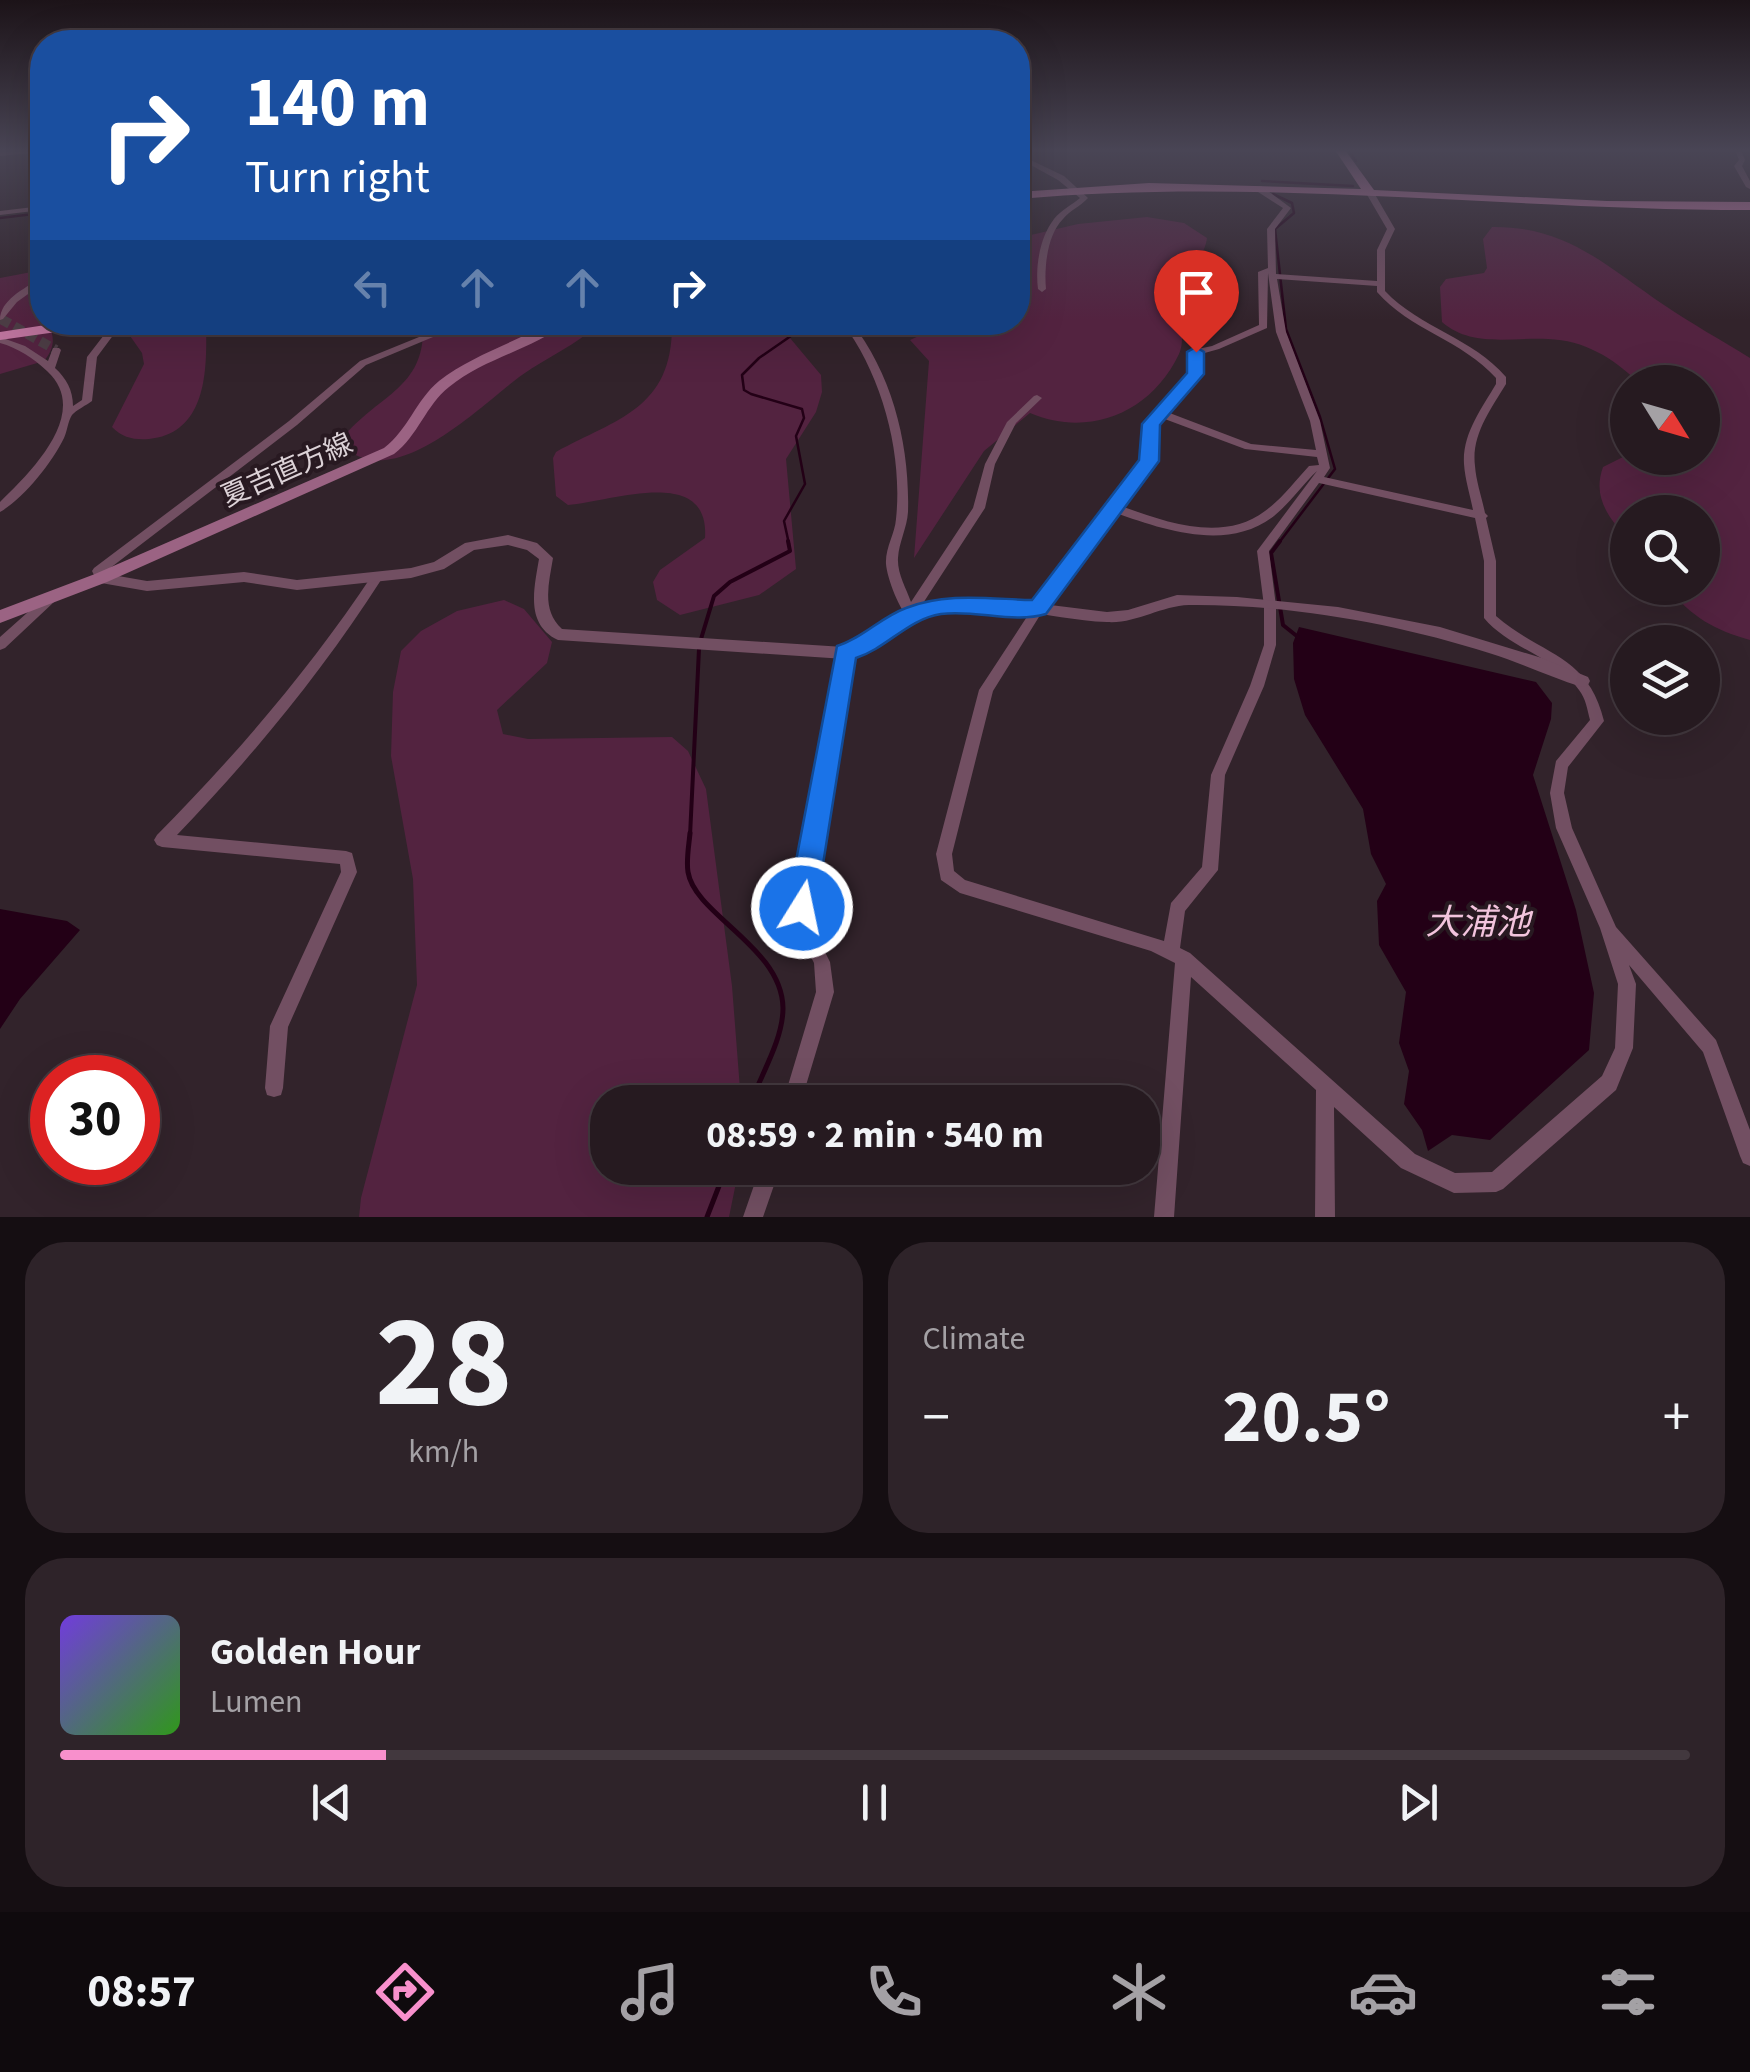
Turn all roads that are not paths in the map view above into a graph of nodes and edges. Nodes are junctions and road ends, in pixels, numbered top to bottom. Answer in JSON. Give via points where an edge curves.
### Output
{"nodes":[{"id":1,"x":1074,"y":207,"type":"edge"},
{"id":2,"x":1286,"y":207,"type":"edge"},
{"id":3,"x":1377,"y":207,"type":"edge"},
{"id":4,"x":30,"y":209,"type":"edge"},
{"id":5,"x":0,"y":213,"type":"edge"},
{"id":6,"x":1276,"y":275,"type":"junction"},
{"id":7,"x":1380,"y":284,"type":"junction"},
{"id":8,"x":1042,"y":288,"type":"dead end"},
{"id":9,"x":30,"y":289,"type":"edge"},
{"id":10,"x":0,"y":317,"type":"edge"},
{"id":11,"x":30,"y":330,"type":"edge"},
{"id":12,"x":30,"y":332,"type":"edge"},
{"id":13,"x":109,"y":335,"type":"edge"},
{"id":14,"x":433,"y":335,"type":"edge"},
{"id":15,"x":535,"y":335,"type":"edge"},
{"id":16,"x":858,"y":335,"type":"edge"},
{"id":17,"x":0,"y":336,"type":"edge"},
{"id":18,"x":56,"y":350,"type":"dead end"},
{"id":19,"x":51,"y":366,"type":"junction"},
{"id":20,"x":1037,"y":398,"type":"dead end"},
{"id":21,"x":1159,"y":413,"type":"junction"},
{"id":22,"x":68,"y":414,"type":"junction"},
{"id":23,"x":1321,"y":454,"type":"junction"},
{"id":24,"x":1321,"y":473,"type":"junction"},
{"id":25,"x":0,"y":508,"type":"edge"},
{"id":26,"x":1114,"y":508,"type":"junction"},
{"id":27,"x":1482,"y":516,"type":"junction"},
{"id":28,"x":377,"y":577,"type":"junction"},
{"id":29,"x":101,"y":578,"type":"junction"},
{"id":30,"x":50,"y":599,"type":"junction"},
{"id":31,"x":1270,"y":606,"type":"junction"},
{"id":32,"x":1038,"y":608,"type":"junction"},
{"id":33,"x":910,"y":614,"type":"junction"},
{"id":34,"x":0,"y":617,"type":"edge"},
{"id":35,"x":0,"y":644,"type":"edge"},
{"id":36,"x":845,"y":653,"type":"junction"},
{"id":37,"x":1582,"y":681,"type":"junction"},
{"id":38,"x":1608,"y":928,"type":"junction"},
{"id":39,"x":1177,"y":956,"type":"junction"},
{"id":40,"x":798,"y":1085,"type":"edge"},
{"id":41,"x":1325,"y":1086,"type":"junction"},
{"id":42,"x":274,"y":1088,"type":"dead end"},
{"id":43,"x":1750,"y":1156,"type":"edge"},
{"id":44,"x":764,"y":1185,"type":"edge"},
{"id":45,"x":753,"y":1217,"type":"edge"},
{"id":46,"x":1164,"y":1217,"type":"edge"},
{"id":47,"x":1325,"y":1217,"type":"edge"}],
"edges":[{"from":1,"to":8,"type":"street","via":[[1048,241]]},
{"from":2,"to":6,"type":"street","via":[[1271,230]]},
{"from":3,"to":7,"type":"street","via":[[1391,235],[1381,250]]},
{"from":4,"to":5,"type":"street"},
{"from":6,"to":7,"type":"street"},
{"from":6,"to":21,"type":"street","via":[[1262,272],[1264,326],[1224,348],[1196,352],[1195,374]]},
{"from":6,"to":23,"type":"street","via":[[1281,332]]},
{"from":7,"to":27,"type":"street","via":[[1394,306],[1475,353],[1501,377],[1470,444]]},
{"from":9,"to":10,"type":"street"},
{"from":11,"to":17,"type":"main road"},
{"from":12,"to":17,"type":"main road"},
{"from":13,"to":22,"type":"street","via":[[92,357],[87,401]]},
{"from":14,"to":29,"type":"street","via":[[363,364],[98,571]]},
{"from":15,"to":29,"type":"main road","name":"夏吉直方線","via":[[453,377],[428,398],[404,440],[389,451]]},
{"from":16,"to":33,"type":"street","via":[[902,461],[902,521],[892,562]]},
{"from":17,"to":19,"type":"street"},
{"from":18,"to":19,"type":"street"},
{"from":19,"to":22,"type":"street","via":[[69,398]]},
{"from":20,"to":33,"type":"street","via":[[1012,422],[990,464],[979,508]]},
{"from":21,"to":23,"type":"street","via":[[1249,446]]},
{"from":21,"to":26,"type":"street","via":[[1151,424],[1149,461]]},
{"from":22,"to":25,"type":"street","via":[[52,455]]},
{"from":23,"to":24,"type":"street"},
{"from":24,"to":26,"type":"street","via":[[1313,468],[1264,518],[1237,531],[1166,527]]},
{"from":24,"to":27,"type":"street"},
{"from":24,"to":31,"type":"street","via":[[1263,551]]},
{"from":26,"to":32,"type":"street"},
{"from":27,"to":37,"type":"street","via":[[1490,618],[1516,642],[1569,666]]},
{"from":28,"to":29,"type":"street","via":[[147,586]]},
{"from":28,"to":36,"type":"street","via":[[438,566],[470,546],[508,540],[546,558],[539,610],[558,634]]},
{"from":28,"to":42,"type":"street","via":[[281,712],[162,840],[346,858],[349,872],[279,1026]]},
{"from":29,"to":30,"type":"main road","name":"夏吉直方線"},
{"from":30,"to":34,"type":"main road","name":"夏吉直方線"},
{"from":30,"to":35,"type":"street"},
{"from":31,"to":32,"type":"street","via":[[1174,600],[1136,616],[1110,618]]},
{"from":31,"to":37,"type":"street","via":[[1372,620],[1514,652]]},
{"from":31,"to":39,"type":"street","via":[[1270,645],[1218,775],[1210,870],[1177,908]]},
{"from":32,"to":33,"type":"street","via":[[943,606]]},
{"from":32,"to":39,"type":"street","via":[[986,690],[944,854],[946,874],[960,886]]},
{"from":33,"to":36,"type":"street"},
{"from":36,"to":40,"type":"street","via":[[800,919],[822,962],[825,992]]},
{"from":37,"to":38,"type":"street","via":[[1595,700],[1597,720],[1561,765],[1556,793],[1564,828]]},
{"from":38,"to":41,"type":"street","via":[[1626,984],[1624,1048],[1609,1083],[1496,1182],[1454,1182],[1408,1161]]},
{"from":38,"to":43,"type":"street","via":[[1710,1046]]},
{"from":39,"to":41,"type":"street"},
{"from":39,"to":46,"type":"street"},
{"from":41,"to":47,"type":"street"},
{"from":44,"to":45,"type":"street"}]}
